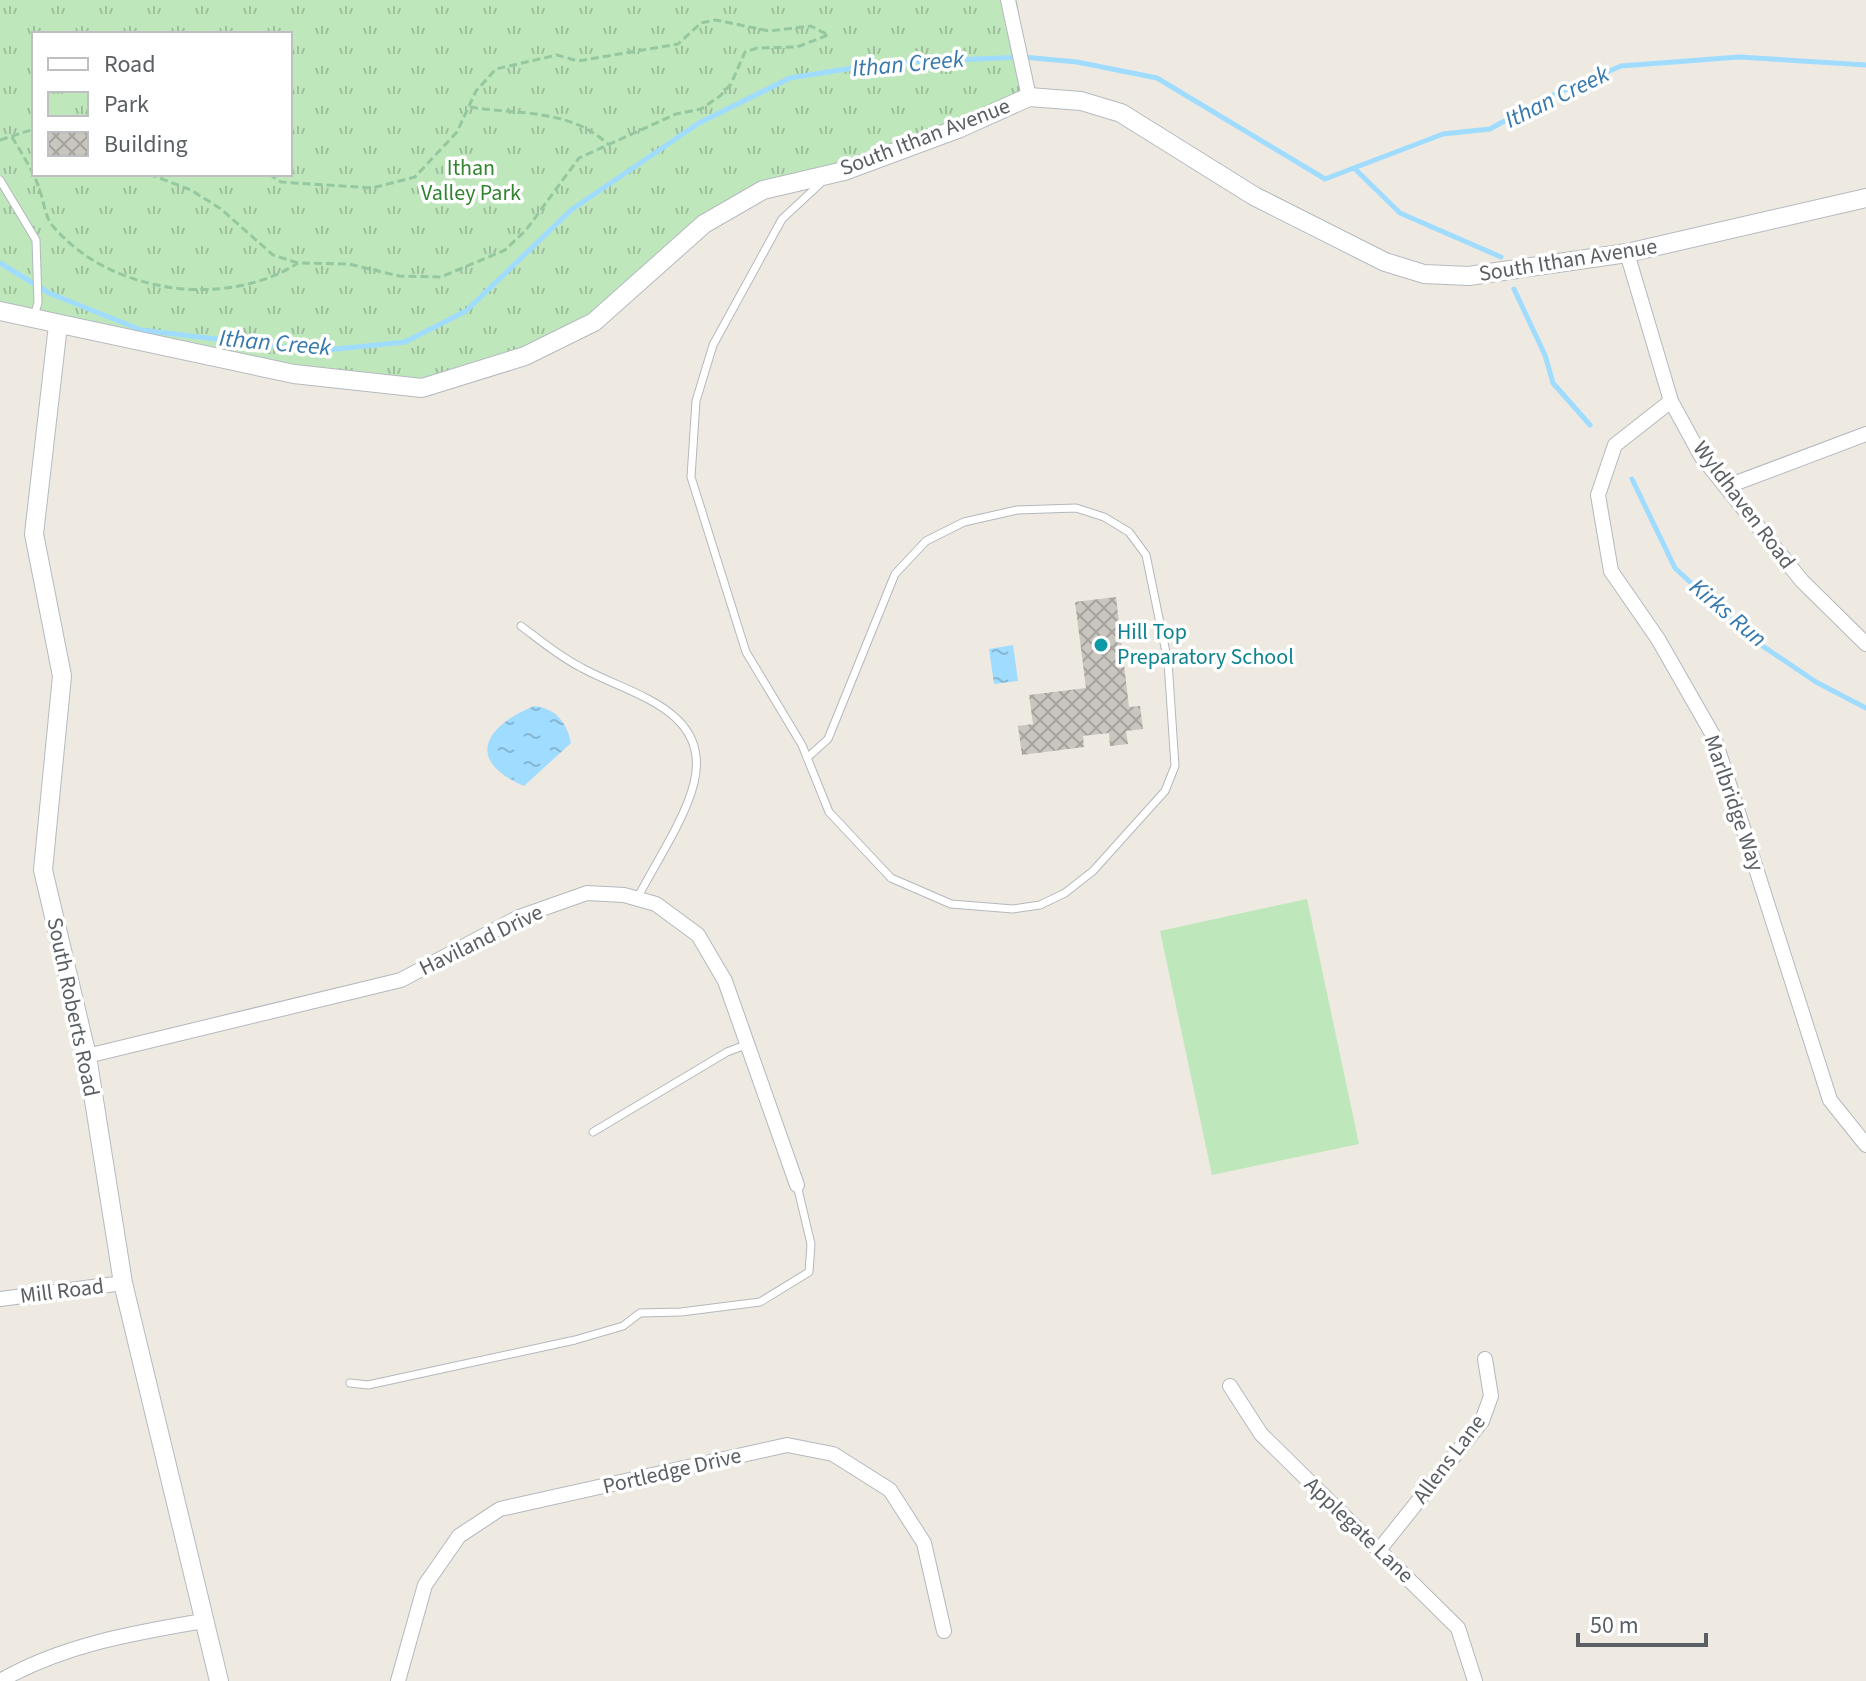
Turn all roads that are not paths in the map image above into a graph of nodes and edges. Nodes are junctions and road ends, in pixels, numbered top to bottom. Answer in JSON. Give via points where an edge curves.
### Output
{"nodes":[{"id":1,"x":1008,"y":0,"type":"edge"},
{"id":2,"x":1029,"y":97,"type":"junction"},
{"id":3,"x":831,"y":174,"type":"junction"},
{"id":4,"x":0,"y":180,"type":"edge"},
{"id":5,"x":1866,"y":198,"type":"edge"},
{"id":6,"x":1627,"y":253,"type":"junction"},
{"id":7,"x":0,"y":311,"type":"edge"},
{"id":8,"x":36,"y":311,"type":"junction"},
{"id":9,"x":58,"y":325,"type":"junction"},
{"id":10,"x":1671,"y":401,"type":"junction"},
{"id":11,"x":1866,"y":434,"type":"edge"},
{"id":12,"x":1728,"y":486,"type":"junction"},
{"id":13,"x":521,"y":626,"type":"dead end"},
{"id":14,"x":1866,"y":644,"type":"edge"},
{"id":15,"x":807,"y":758,"type":"junction"},
{"id":16,"x":637,"y":899,"type":"junction"},
{"id":17,"x":749,"y":1043,"type":"junction"},
{"id":18,"x":87,"y":1056,"type":"junction"},
{"id":19,"x":593,"y":1132,"type":"dead end"},
{"id":20,"x":1866,"y":1145,"type":"edge"},
{"id":21,"x":797,"y":1185,"type":"joint"},
{"id":22,"x":123,"y":1283,"type":"junction"},
{"id":23,"x":0,"y":1299,"type":"edge"},
{"id":24,"x":1485,"y":1359,"type":"dead end"},
{"id":25,"x":350,"y":1383,"type":"dead end"},
{"id":26,"x":1230,"y":1386,"type":"dead end"},
{"id":27,"x":1379,"y":1550,"type":"junction"},
{"id":28,"x":203,"y":1621,"type":"junction"},
{"id":29,"x":944,"y":1631,"type":"dead end"},
{"id":30,"x":0,"y":1681,"type":"edge"},
{"id":31,"x":219,"y":1681,"type":"edge"},
{"id":32,"x":398,"y":1681,"type":"edge"},
{"id":33,"x":1475,"y":1681,"type":"edge"}],
"edges":[{"from":1,"to":2,"type":"street"},
{"from":2,"to":3,"type":"street","name":"South Ithan Avenue"},
{"from":2,"to":6,"type":"street","name":"South Ithan Avenue","via":[[1081,101],[1121,113],[1254,196],[1385,262],[1424,274],[1469,276]]},
{"from":3,"to":9,"type":"street","name":"South Ithan Avenue","via":[[763,190],[704,224],[594,322],[525,356],[422,388],[294,374]]},
{"from":3,"to":15,"type":"lane","via":[[782,219],[713,345],[696,401],[691,477],[746,652]]},
{"from":4,"to":8,"type":"lane","via":[[36,240]]},
{"from":5,"to":6,"type":"street","name":"South Ithan Avenue"},
{"from":6,"to":10,"type":"street","name":"Wyldhaven Road"},
{"from":7,"to":8,"type":"street","name":"South Ithan Avenue"},
{"from":8,"to":9,"type":"street","name":"South Ithan Avenue"},
{"from":9,"to":18,"type":"street","name":"South Roberts Road","via":[[34,534],[62,676],[43,870]]},
{"from":10,"to":12,"type":"street","name":"Wyldhaven Road","via":[[1701,456]]},
{"from":10,"to":20,"type":"street","name":"Marlbridge Way","via":[[1615,445],[1598,495],[1611,571],[1658,639],[1714,737],[1830,1100]]},
{"from":11,"to":12,"type":"street"},
{"from":12,"to":14,"type":"street","name":"Wyldhaven Road","via":[[1802,581]]},
{"from":13,"to":16,"type":"lane","via":[[580,667],[666,709],[694,750],[694,784]]},
{"from":15,"to":15,"type":"lane","via":[[829,812],[891,878],[951,904],[1013,909],[1040,905],[1065,893],[1093,871],[1165,791],[1175,766],[1168,662],[1146,555],[1129,532],[1076,508],[1017,510],[964,522],[926,541],[895,574],[828,739]]},
{"from":16,"to":17,"type":"street","name":"Haviland Drive","via":[[656,904],[698,935],[725,981]]},
{"from":16,"to":18,"type":"street","name":"Haviland Drive","via":[[587,893],[519,917],[401,980]]},
{"from":17,"to":19,"type":"lane"},
{"from":17,"to":21,"type":"street","name":"Haviland Drive"},
{"from":18,"to":22,"type":"street","name":"South Roberts Road"},
{"from":21,"to":25,"type":"lane","via":[[811,1244],[809,1272],[760,1302],[640,1313],[623,1326],[504,1358],[368,1385]]},
{"from":22,"to":23,"type":"street","name":"Mill Road"},
{"from":22,"to":28,"type":"street","name":"South Roberts Road"},
{"from":24,"to":27,"type":"street","name":"Allens Lane","via":[[1491,1396],[1482,1421]]},
{"from":26,"to":27,"type":"street","name":"Applegate Lane","via":[[1261,1434]]},
{"from":27,"to":33,"type":"street","name":"Applegate Lane","via":[[1458,1628]]},
{"from":28,"to":30,"type":"street","via":[[113,1636],[24,1667]]},
{"from":28,"to":31,"type":"street","name":"South Roberts Road"},
{"from":29,"to":32,"type":"street","name":"Portledge Drive","via":[[924,1543],[890,1490],[833,1454],[787,1445],[500,1509],[459,1536],[425,1585]]}]}
